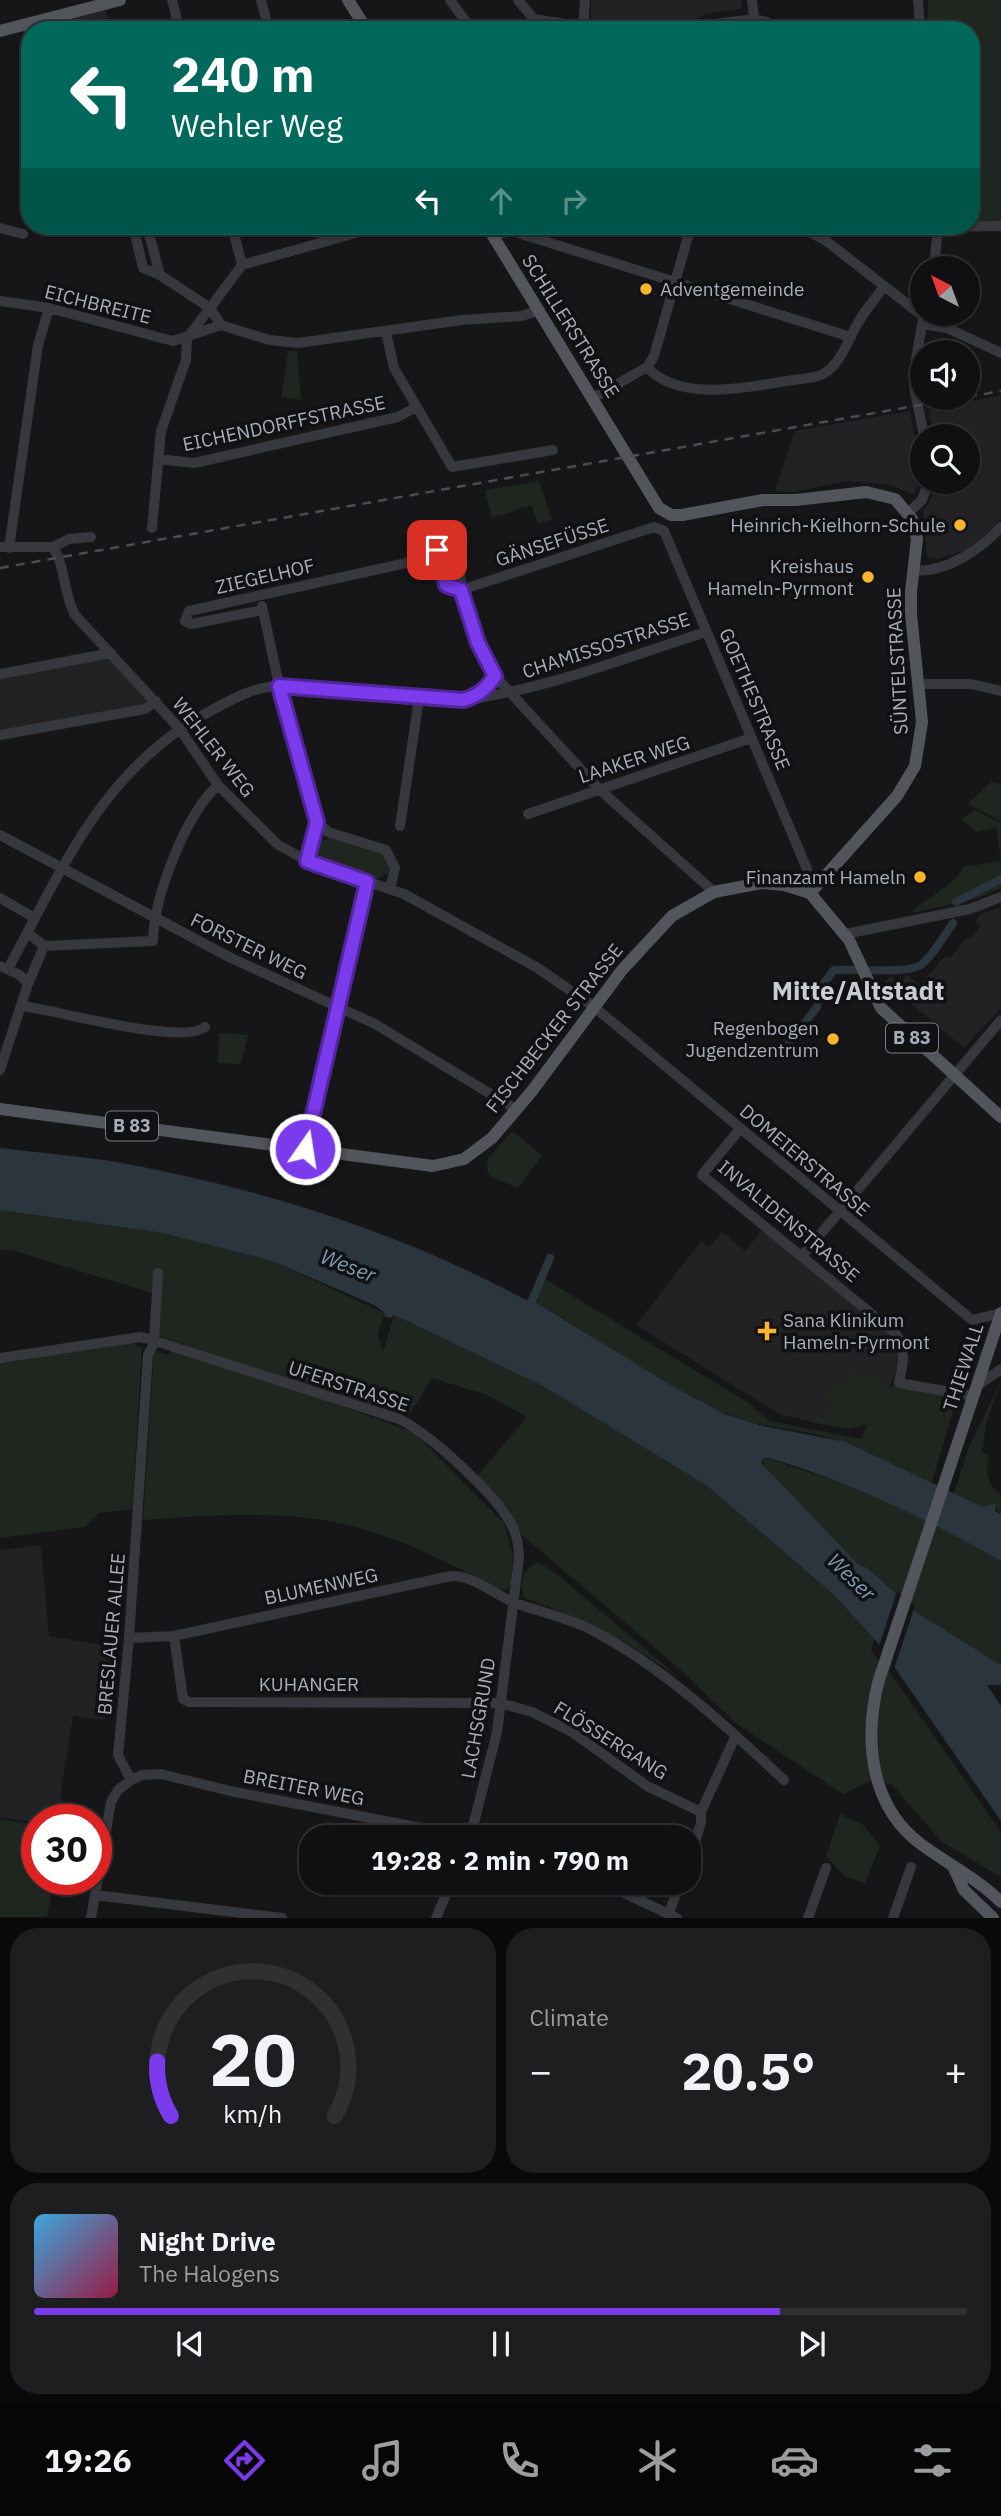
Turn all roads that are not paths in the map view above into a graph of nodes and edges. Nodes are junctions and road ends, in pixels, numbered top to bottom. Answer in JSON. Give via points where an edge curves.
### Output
{"nodes":[{"id":1,"x":120,"y":0,"type":"edge"},
{"id":2,"x":172,"y":0,"type":"edge"},
{"id":3,"x":261,"y":0,"type":"edge"},
{"id":4,"x":348,"y":0,"type":"edge"},
{"id":5,"x":450,"y":0,"type":"edge"},
{"id":6,"x":518,"y":0,"type":"edge"},
{"id":7,"x":585,"y":0,"type":"edge"},
{"id":8,"x":752,"y":0,"type":"edge"},
{"id":9,"x":918,"y":0,"type":"edge"},
{"id":10,"x":754,"y":19,"type":"junction"},
{"id":11,"x":39,"y":21,"type":"edge"},
{"id":12,"x":178,"y":21,"type":"edge"},
{"id":13,"x":267,"y":21,"type":"edge"},
{"id":14,"x":361,"y":21,"type":"edge"},
{"id":15,"x":465,"y":21,"type":"edge"},
{"id":16,"x":545,"y":21,"type":"edge"},
{"id":17,"x":584,"y":21,"type":"edge"},
{"id":18,"x":739,"y":21,"type":"edge"},
{"id":19,"x":763,"y":21,"type":"edge"},
{"id":20,"x":919,"y":21,"type":"edge"},
{"id":21,"x":21,"y":26,"type":"edge"},
{"id":22,"x":0,"y":31,"type":"edge"},
{"id":23,"x":980,"y":226,"type":"edge"},
{"id":24,"x":1001,"y":226,"type":"edge"},
{"id":25,"x":0,"y":228,"type":"edge"},
{"id":26,"x":21,"y":233,"type":"edge"},
{"id":27,"x":135,"y":235,"type":"edge"},
{"id":28,"x":149,"y":235,"type":"edge"},
{"id":29,"x":234,"y":235,"type":"edge"},
{"id":30,"x":322,"y":235,"type":"edge"},
{"id":31,"x":348,"y":235,"type":"edge"},
{"id":32,"x":493,"y":235,"type":"edge"},
{"id":33,"x":525,"y":235,"type":"edge"},
{"id":34,"x":688,"y":235,"type":"edge"},
{"id":35,"x":816,"y":235,"type":"edge"},
{"id":36,"x":937,"y":235,"type":"edge"},
{"id":37,"x":324,"y":242,"type":"junction"},
{"id":38,"x":935,"y":256,"type":"edge"},
{"id":39,"x":242,"y":265,"type":"junction"},
{"id":40,"x":160,"y":275,"type":"junction"},
{"id":41,"x":675,"y":281,"type":"junction"},
{"id":42,"x":884,"y":286,"type":"junction"},
{"id":43,"x":0,"y":300,"type":"edge"},
{"id":44,"x":910,"y":307,"type":"edge"},
{"id":45,"x":49,"y":308,"type":"junction"},
{"id":46,"x":210,"y":308,"type":"junction"},
{"id":47,"x":538,"y":310,"type":"junction"},
{"id":48,"x":221,"y":325,"type":"junction"},
{"id":49,"x":922,"y":326,"type":"edge"},
{"id":50,"x":942,"y":326,"type":"edge"},
{"id":51,"x":386,"y":332,"type":"junction"},
{"id":52,"x":851,"y":337,"type":"junction"},
{"id":53,"x":187,"y":338,"type":"junction"},
{"id":54,"x":1001,"y":353,"type":"edge"},
{"id":55,"x":647,"y":367,"type":"junction"},
{"id":56,"x":593,"y":398,"type":"junction"},
{"id":57,"x":416,"y":407,"type":"junction"},
{"id":58,"x":922,"y":424,"type":"edge"},
{"id":59,"x":553,"y":450,"type":"dead end"},
{"id":60,"x":158,"y":459,"type":"junction"},
{"id":61,"x":924,"y":494,"type":"edge"},
{"id":62,"x":909,"y":512,"type":"junction"},
{"id":63,"x":654,"y":527,"type":"joint"},
{"id":64,"x":1001,"y":527,"type":"edge"},
{"id":65,"x":152,"y":528,"type":"dead end"},
{"id":66,"x":91,"y":537,"type":"dead end"},
{"id":67,"x":5,"y":547,"type":"edge"},
{"id":68,"x":53,"y":547,"type":"junction"},
{"id":69,"x":438,"y":556,"type":"junction"},
{"id":70,"x":913,"y":570,"type":"junction"},
{"id":71,"x":461,"y":590,"type":"junction"},
{"id":72,"x":259,"y":595,"type":"junction"},
{"id":73,"x":263,"y":610,"type":"junction"},
{"id":74,"x":706,"y":632,"type":"junction"},
{"id":75,"x":111,"y":653,"type":"junction"},
{"id":76,"x":0,"y":674,"type":"edge"},
{"id":77,"x":495,"y":676,"type":"junction"},
{"id":78,"x":918,"y":684,"type":"junction"},
{"id":79,"x":279,"y":686,"type":"junction"},
{"id":80,"x":1001,"y":691,"type":"edge"},
{"id":81,"x":512,"y":694,"type":"junction"},
{"id":82,"x":476,"y":696,"type":"junction"},
{"id":83,"x":419,"y":699,"type":"junction"},
{"id":84,"x":156,"y":701,"type":"junction"},
{"id":85,"x":179,"y":728,"type":"junction"},
{"id":86,"x":0,"y":735,"type":"edge"},
{"id":87,"x":751,"y":738,"type":"junction"},
{"id":88,"x":218,"y":785,"type":"junction"},
{"id":89,"x":598,"y":788,"type":"junction"},
{"id":90,"x":528,"y":814,"type":"dead end"},
{"id":91,"x":317,"y":822,"type":"junction"},
{"id":92,"x":401,"y":826,"type":"dead end"},
{"id":93,"x":0,"y":835,"type":"edge"},
{"id":94,"x":307,"y":861,"type":"junction"},
{"id":95,"x":62,"y":870,"type":"junction"},
{"id":96,"x":367,"y":882,"type":"junction"},
{"id":97,"x":390,"y":888,"type":"junction"},
{"id":98,"x":714,"y":892,"type":"junction"},
{"id":99,"x":810,"y":893,"type":"junction"},
{"id":100,"x":1001,"y":897,"type":"edge"},
{"id":101,"x":0,"y":898,"type":"edge"},
{"id":102,"x":35,"y":918,"type":"junction"},
{"id":103,"x":153,"y":919,"type":"junction"},
{"id":104,"x":28,"y":933,"type":"junction"},
{"id":105,"x":845,"y":934,"type":"junction"},
{"id":106,"x":44,"y":946,"type":"junction"},
{"id":107,"x":4,"y":967,"type":"edge"},
{"id":108,"x":29,"y":984,"type":"junction"},
{"id":109,"x":22,"y":1006,"type":"junction"},
{"id":110,"x":593,"y":1006,"type":"junction"},
{"id":111,"x":338,"y":1008,"type":"junction"},
{"id":112,"x":1001,"y":1020,"type":"edge"},
{"id":113,"x":205,"y":1027,"type":"dead end"},
{"id":114,"x":0,"y":1067,"type":"edge"},
{"id":115,"x":954,"y":1076,"type":"junction"},
{"id":116,"x":0,"y":1109,"type":"edge"},
{"id":117,"x":517,"y":1110,"type":"junction"},
{"id":118,"x":1000,"y":1116,"type":"edge"},
{"id":119,"x":740,"y":1129,"type":"junction"},
{"id":120,"x":305,"y":1149,"type":"junction"},
{"id":121,"x":839,"y":1211,"type":"junction"},
{"id":122,"x":804,"y":1258,"type":"junction"},
{"id":123,"x":158,"y":1273,"type":"dead end"},
{"id":124,"x":1001,"y":1313,"type":"edge"},
{"id":125,"x":994,"y":1335,"type":"junction"},
{"id":126,"x":154,"y":1343,"type":"junction"},
{"id":127,"x":1001,"y":1346,"type":"edge"},
{"id":128,"x":0,"y":1358,"type":"edge"},
{"id":129,"x":1001,"y":1369,"type":"edge"},
{"id":130,"x":975,"y":1391,"type":"junction"},
{"id":131,"x":514,"y":1602,"type":"junction"},
{"id":132,"x":174,"y":1636,"type":"junction"},
{"id":133,"x":129,"y":1639,"type":"junction"},
{"id":134,"x":500,"y":1703,"type":"junction"},
{"id":135,"x":735,"y":1737,"type":"junction"},
{"id":136,"x":131,"y":1780,"type":"junction"},
{"id":137,"x":784,"y":1780,"type":"dead end"},
{"id":138,"x":111,"y":1804,"type":"edge"},
{"id":139,"x":701,"y":1812,"type":"junction"},
{"id":140,"x":408,"y":1825,"type":"edge"},
{"id":141,"x":474,"y":1825,"type":"edge"},
{"id":142,"x":700,"y":1825,"type":"edge"},
{"id":143,"x":953,"y":1866,"type":"junction"},
{"id":144,"x":911,"y":1867,"type":"dead end"},
{"id":145,"x":826,"y":1868,"type":"dead end"},
{"id":146,"x":987,"y":1890,"type":"junction"},
{"id":147,"x":1001,"y":1894,"type":"edge"},
{"id":148,"x":95,"y":1895,"type":"joint"},
{"id":149,"x":446,"y":1895,"type":"edge"},
{"id":150,"x":629,"y":1895,"type":"edge"},
{"id":151,"x":677,"y":1895,"type":"edge"},
{"id":152,"x":1001,"y":1902,"type":"edge"},
{"id":153,"x":673,"y":1915,"type":"edge"},
{"id":154,"x":92,"y":1917,"type":"edge"},
{"id":155,"x":282,"y":1917,"type":"edge"},
{"id":156,"x":436,"y":1917,"type":"edge"},
{"id":157,"x":808,"y":1917,"type":"edge"},
{"id":158,"x":893,"y":1917,"type":"edge"},
{"id":159,"x":993,"y":1917,"type":"edge"}],
"edges":[{"from":1,"to":11,"type":"main road"},
{"from":2,"to":12,"type":"street"},
{"from":3,"to":13,"type":"street"},
{"from":4,"to":14,"type":"main road"},
{"from":5,"to":15,"type":"street"},
{"from":6,"to":16,"type":"street","via":[[534,19]]},
{"from":7,"to":17,"type":"street"},
{"from":8,"to":10,"type":"street"},
{"from":9,"to":20,"type":"street"},
{"from":10,"to":18,"type":"street"},
{"from":10,"to":19,"type":"street"},
{"from":21,"to":22,"type":"main road"},
{"from":23,"to":24,"type":"street"},
{"from":25,"to":26,"type":"street"},
{"from":27,"to":40,"type":"street","via":[[144,268]]},
{"from":28,"to":40,"type":"street"},
{"from":29,"to":39,"type":"street"},
{"from":30,"to":37,"type":"street"},
{"from":31,"to":37,"type":"street"},
{"from":32,"to":47,"type":"main road","name":"SCHILLERSTRASSE"},
{"from":33,"to":41,"type":"street"},
{"from":34,"to":41,"type":"street"},
{"from":35,"to":42,"type":"street"},
{"from":36,"to":38,"type":"street"},
{"from":37,"to":39,"type":"street"},
{"from":39,"to":46,"type":"street"},
{"from":40,"to":46,"type":"street"},
{"from":41,"to":52,"type":"street"},
{"from":41,"to":55,"type":"street"},
{"from":42,"to":44,"type":"street"},
{"from":42,"to":52,"type":"street"},
{"from":43,"to":45,"type":"street","name":"EICHBREITE"},
{"from":45,"to":53,"type":"street","name":"EICHBREITE","via":[[144,335],[173,341]]},
{"from":45,"to":67,"type":"street","via":[[38,345]]},
{"from":46,"to":48,"type":"street"},
{"from":46,"to":53,"type":"street"},
{"from":47,"to":51,"type":"street","via":[[522,316]]},
{"from":47,"to":56,"type":"main road","name":"SCHILLERSTRASSE"},
{"from":48,"to":51,"type":"street","via":[[269,340],[298,343]]},
{"from":48,"to":53,"type":"street"},
{"from":49,"to":58,"type":"street","via":[[914,387]]},
{"from":50,"to":54,"type":"street"},
{"from":51,"to":57,"type":"street","via":[[394,368]]},
{"from":52,"to":55,"type":"street","via":[[823,374],[736,390],[676,384],[653,375]]},
{"from":53,"to":60,"type":"street","via":[[186,360],[161,431]]},
{"from":55,"to":56,"type":"street"},
{"from":56,"to":62,"type":"main road","name":"SCHILLERSTRASSE","via":[[652,501],[671,514],[763,500],[866,492],[895,499]]},
{"from":57,"to":59,"type":"street","via":[[452,467]]},
{"from":57,"to":60,"type":"street","name":"EICHENDORFFSTRASSE","via":[[398,417],[194,463]]},
{"from":60,"to":65,"type":"street"},
{"from":61,"to":62,"type":"street"},
{"from":62,"to":70,"type":"main road","name":"SÜNTELSTRASSE","via":[[917,539]]},
{"from":63,"to":71,"type":"street","name":"GÄNSEFÜSSE"},
{"from":63,"to":74,"type":"street","name":"GOETHESTRASSE","via":[[664,531]]},
{"from":64,"to":70,"type":"street","via":[[980,548],[938,567]]},
{"from":66,"to":68,"type":"street","via":[[69,539]]},
{"from":67,"to":68,"type":"street"},
{"from":68,"to":75,"type":"street","name":"WEHLER WEG","via":[[62,565],[69,605]]},
{"from":69,"to":71,"type":"street","via":[[446,585]]},
{"from":69,"to":71,"type":"street","name":"ZIEGELHOF","via":[[438,545],[448,540],[452,543]]},
{"from":69,"to":72,"type":"street","name":"ZIEGELHOF"},
{"from":70,"to":78,"type":"main road","name":"SÜNTELSTRASSE","via":[[911,614]]},
{"from":71,"to":77,"type":"street","via":[[478,643]]},
{"from":72,"to":73,"type":"street"},
{"from":72,"to":73,"type":"street","name":"ZIEGELHOF","via":[[189,611],[185,621],[191,624]]},
{"from":73,"to":79,"type":"street"},
{"from":74,"to":81,"type":"street","name":"CHAMISSOSTRASSE"},
{"from":74,"to":87,"type":"street","name":"GOETHESTRASSE"},
{"from":75,"to":76,"type":"street"},
{"from":75,"to":84,"type":"street","name":"WEHLER WEG"},
{"from":77,"to":81,"type":"street"},
{"from":77,"to":82,"type":"street","name":"CHAMISSOSTRASSE"},
{"from":78,"to":80,"type":"street","via":[[971,684]]},
{"from":78,"to":99,"type":"main road","name":"SÜNTELSTRASSE","via":[[921,744],[910,779]]},
{"from":79,"to":83,"type":"street","name":"CHAMISSOSTRASSE"},
{"from":79,"to":85,"type":"street","name":"CHAMISSOSTRASSE","via":[[242,694]]},
{"from":79,"to":91,"type":"street"},
{"from":81,"to":82,"type":"street","name":"CHAMISSOSTRASSE"},
{"from":81,"to":89,"type":"street"},
{"from":82,"to":83,"type":"street","name":"CHAMISSOSTRASSE"},
{"from":83,"to":92,"type":"street"},
{"from":84,"to":85,"type":"street","name":"WEHLER WEG"},
{"from":84,"to":86,"type":"street","via":[[145,709]]},
{"from":85,"to":88,"type":"street","name":"WEHLER WEG"},
{"from":85,"to":95,"type":"street","name":"CHAMISSOSTRASSE","via":[[123,777],[95,812]]},
{"from":87,"to":89,"type":"street","name":"LAAKER WEG"},
{"from":87,"to":99,"type":"street","name":"GOETHESTRASSE","via":[[807,869]]},
{"from":88,"to":94,"type":"street","name":"WEHLER WEG","via":[[276,844]]},
{"from":88,"to":103,"type":"street","via":[[197,812],[171,866]]},
{"from":89,"to":90,"type":"street","name":"LAAKER WEG"},
{"from":89,"to":98,"type":"street"},
{"from":91,"to":94,"type":"street"},
{"from":91,"to":97,"type":"street","via":[[328,832],[386,850],[395,868]]},
{"from":93,"to":95,"type":"street","name":"FORSTER WEG"},
{"from":94,"to":96,"type":"street","name":"WEHLER WEG"},
{"from":95,"to":102,"type":"street","name":"CHAMISSOSTRASSE"},
{"from":95,"to":103,"type":"street","name":"FORSTER WEG"},
{"from":96,"to":97,"type":"street","name":"WEHLER WEG"},
{"from":96,"to":111,"type":"street"},
{"from":97,"to":110,"type":"street","name":"WEHLER WEG","via":[[536,967]]},
{"from":98,"to":99,"type":"main road","number":"B 83","via":[[766,883]]},
{"from":98,"to":110,"type":"main road","name":"FISCHBECKER STRASSE","number":"B 83","via":[[672,916]]},
{"from":99,"to":105,"type":"main road","number":"B 83"},
{"from":100,"to":105,"type":"street","via":[[970,909]]},
{"from":101,"to":102,"type":"street"},
{"from":102,"to":104,"type":"street","name":"CHAMISSOSTRASSE"},
{"from":103,"to":106,"type":"street","via":[[152,941]]},
{"from":103,"to":111,"type":"street","name":"FORSTER WEG"},
{"from":104,"to":106,"type":"street"},
{"from":104,"to":107,"type":"street","name":"CHAMISSOSTRASSE"},
{"from":105,"to":115,"type":"main road","number":"B 83","via":[[873,997],[892,1021]]},
{"from":106,"to":108,"type":"street"},
{"from":107,"to":108,"type":"street"},
{"from":108,"to":109,"type":"street"},
{"from":109,"to":113,"type":"street","via":[[175,1032],[194,1033]]},
{"from":109,"to":114,"type":"street"},
{"from":110,"to":117,"type":"main road","name":"FISCHBECKER STRASSE","number":"B 83"},
{"from":110,"to":119,"type":"street","name":"DOMEIERSTRASSE"},
{"from":111,"to":117,"type":"street","name":"FORSTER WEG","via":[[412,1044]]},
{"from":111,"to":120,"type":"street"},
{"from":112,"to":115,"type":"street"},
{"from":115,"to":118,"type":"main road","number":"B 83"},
{"from":115,"to":121,"type":"street"},
{"from":116,"to":120,"type":"main road","name":"FISCHBECKER STRASSE","number":"B 83"},
{"from":117,"to":120,"type":"main road","name":"FISCHBECKER STRASSE","number":"B 83","via":[[482,1147],[454,1163],[433,1166]]},
{"from":119,"to":121,"type":"street","name":"DOMEIERSTRASSE"},
{"from":119,"to":122,"type":"street","name":"INVALIDENSTRASSE","via":[[702,1175]]},
{"from":121,"to":122,"type":"street"},
{"from":121,"to":124,"type":"street","name":"DOMEIERSTRASSE","via":[[972,1320]]},
{"from":122,"to":130,"type":"street","name":"INVALIDENSTRASSE","via":[[895,1333],[904,1356],[899,1383]]},
{"from":123,"to":126,"type":"street","name":"BRESLAUER ALLEE"},
{"from":124,"to":125,"type":"main road","name":"THIEWALL"},
{"from":125,"to":127,"type":"street"},
{"from":125,"to":130,"type":"main road","name":"THIEWALL"},
{"from":126,"to":128,"type":"street","name":"UFERSTRASSE","via":[[140,1337]]},
{"from":126,"to":131,"type":"street","name":"UFERSTRASSE","via":[[399,1419],[424,1433],[510,1521],[519,1545]]},
{"from":126,"to":133,"type":"street","name":"BRESLAUER ALLEE","via":[[148,1355]]},
{"from":129,"to":130,"type":"street"},
{"from":130,"to":143,"type":"main road","name":"THIEWALL","via":[[870,1715],[870,1750],[882,1794],[909,1834]]},
{"from":131,"to":132,"type":"street","name":"BLUMENWEG","via":[[463,1577],[451,1576]]},
{"from":131,"to":134,"type":"street","name":"LACHSGRUND"},
{"from":131,"to":135,"type":"street","via":[[566,1619],[621,1647],[673,1681]]},
{"from":132,"to":133,"type":"street","name":"BLUMENWEG"},
{"from":132,"to":134,"type":"street","name":"KUHANGER","via":[[179,1690],[189,1702]]},
{"from":133,"to":136,"type":"street","name":"BRESLAUER ALLEE","via":[[118,1755]]},
{"from":134,"to":139,"type":"street","name":"FLÖSSERGANG","via":[[532,1712],[572,1732],[647,1786]]},
{"from":134,"to":141,"type":"street","name":"LACHSGRUND"},
{"from":135,"to":137,"type":"street"},
{"from":135,"to":139,"type":"street"},
{"from":136,"to":138,"type":"street"},
{"from":136,"to":140,"type":"street","name":"BREITER WEG","via":[[161,1774]]},
{"from":139,"to":142,"type":"street"},
{"from":143,"to":146,"type":"main road","name":"THIEWALL"},
{"from":143,"to":159,"type":"main road","via":[[964,1889]]},
{"from":144,"to":158,"type":"street"},
{"from":145,"to":157,"type":"street"},
{"from":146,"to":147,"type":"main road"},
{"from":146,"to":152,"type":"main road"},
{"from":148,"to":154,"type":"street"},
{"from":148,"to":155,"type":"street"},
{"from":149,"to":156,"type":"street"},
{"from":150,"to":153,"type":"street"},
{"from":151,"to":153,"type":"street"}]}
